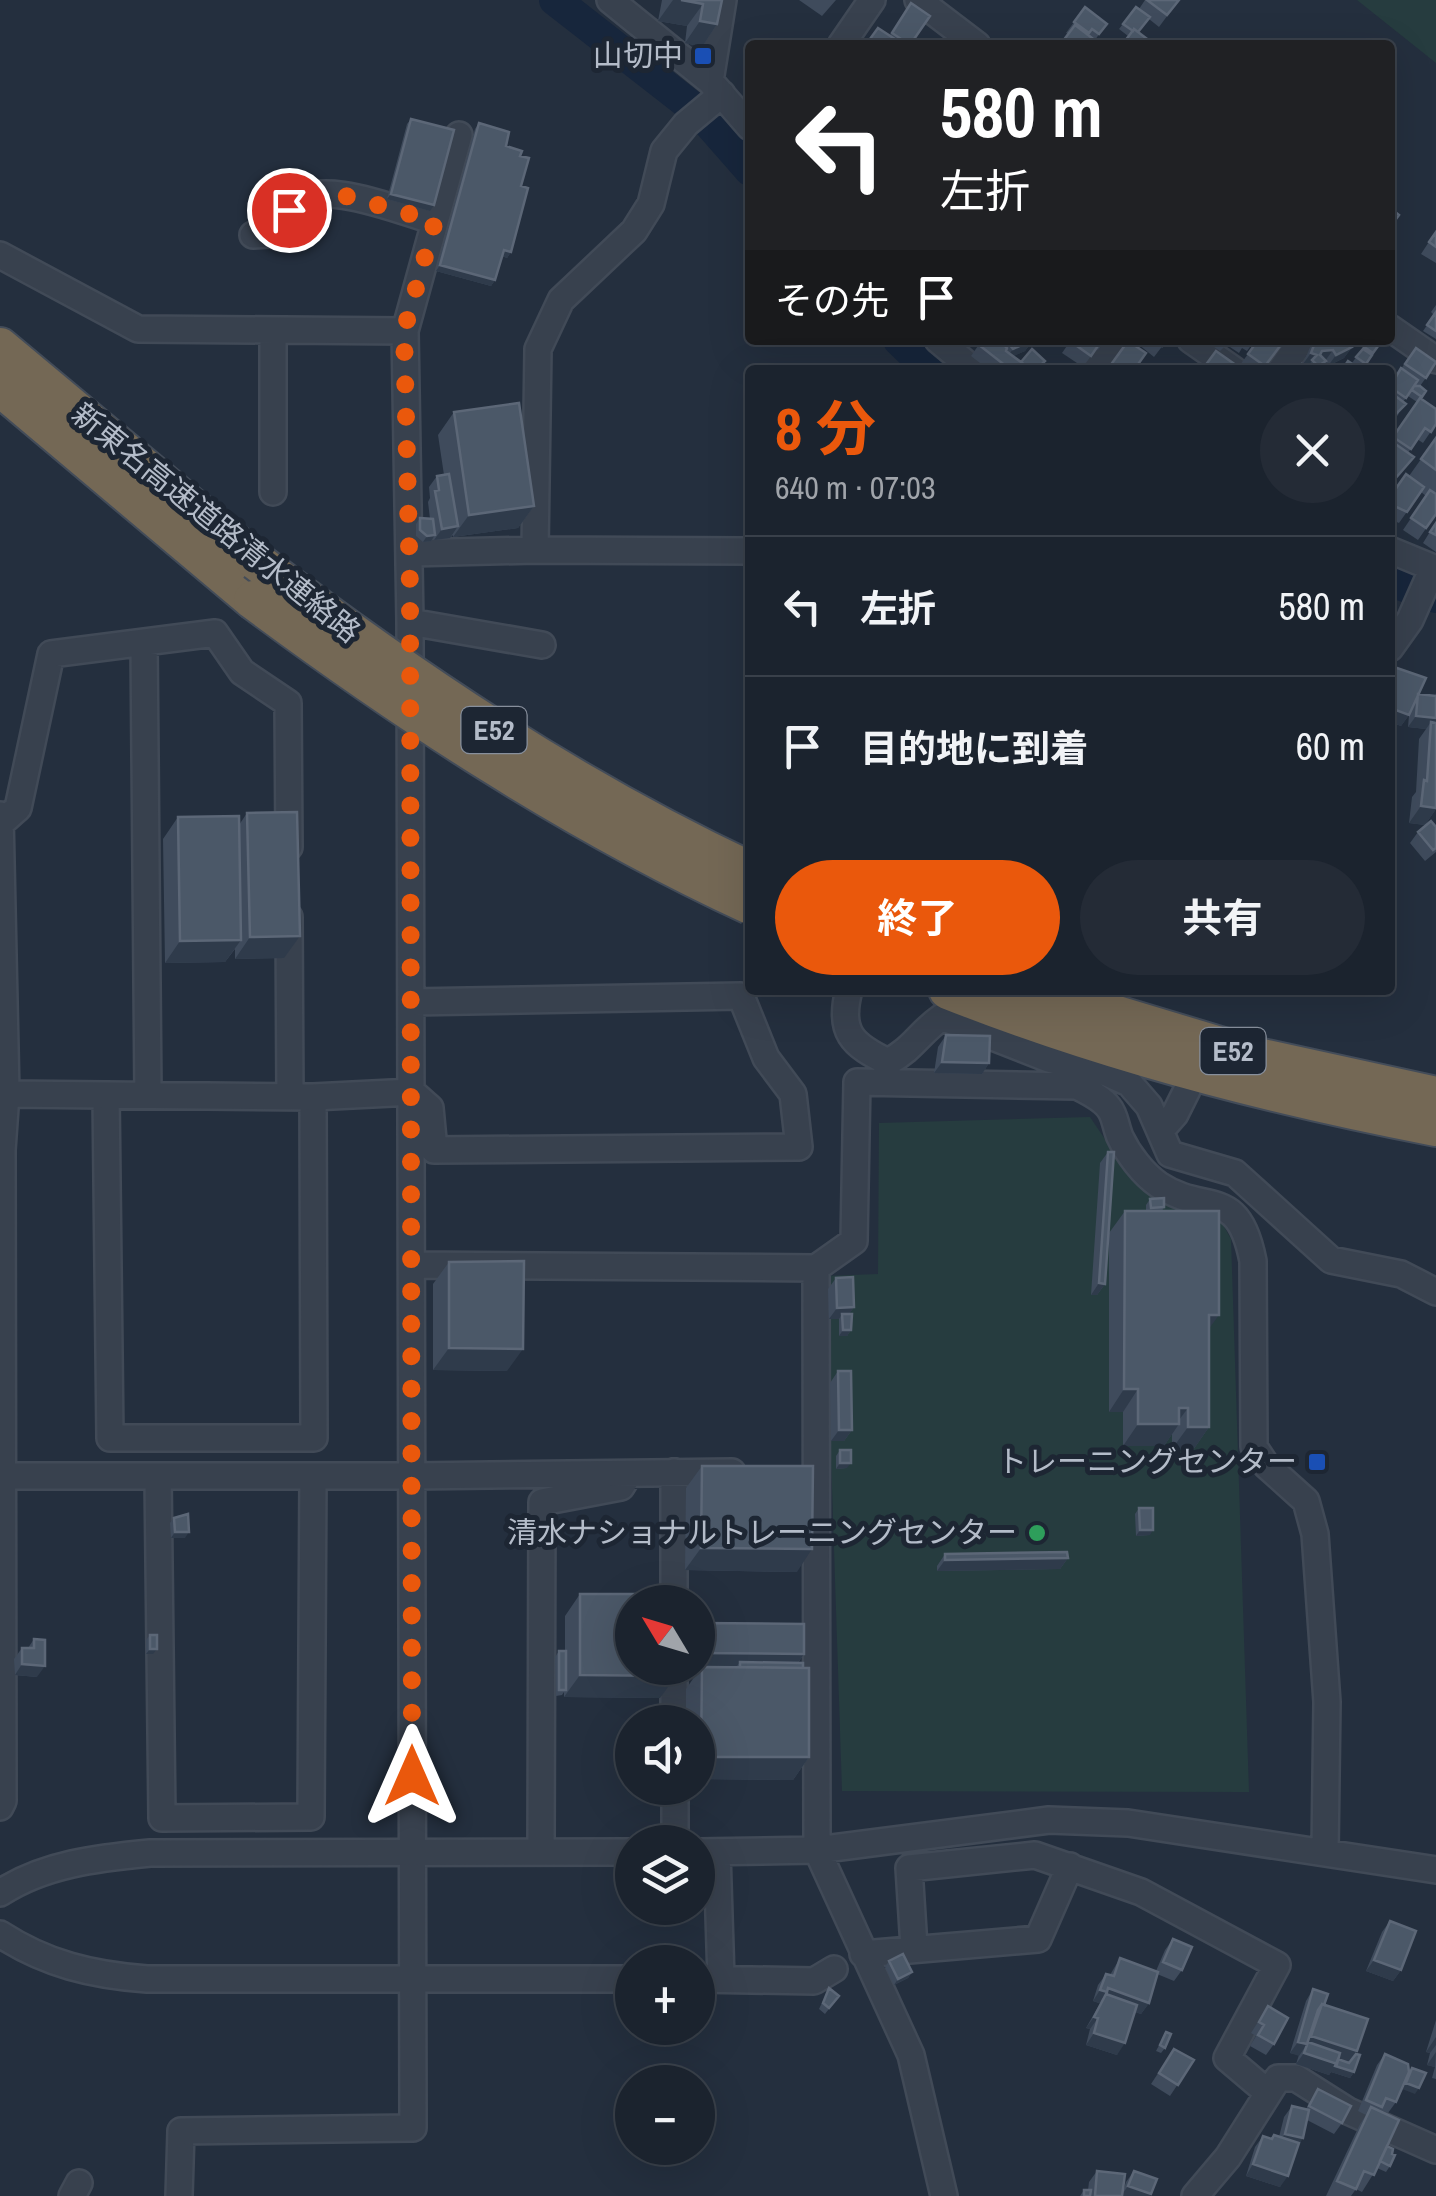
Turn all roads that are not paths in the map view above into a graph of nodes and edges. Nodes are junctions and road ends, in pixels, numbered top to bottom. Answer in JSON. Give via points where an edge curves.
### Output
{"nodes":[{"id":1,"x":610,"y":0,"type":"edge"},
{"id":2,"x":723,"y":0,"type":"edge"},
{"id":3,"x":872,"y":0,"type":"edge"},
{"id":4,"x":918,"y":0,"type":"edge"},
{"id":5,"x":844,"y":40,"type":"edge"},
{"id":6,"x":970,"y":40,"type":"edge"},
{"id":7,"x":714,"y":93,"type":"junction"},
{"id":8,"x":745,"y":122,"type":"edge"},
{"id":9,"x":459,"y":135,"type":"dead end"},
{"id":10,"x":435,"y":221,"type":"junction"},
{"id":11,"x":252,"y":234,"type":"dead end"},
{"id":12,"x":0,"y":255,"type":"edge"},
{"id":13,"x":404,"y":331,"type":"junction"},
{"id":14,"x":1395,"y":331,"type":"edge"},
{"id":15,"x":273,"y":332,"type":"junction"},
{"id":16,"x":944,"y":345,"type":"edge"},
{"id":17,"x":1198,"y":345,"type":"edge"},
{"id":18,"x":0,"y":347,"type":"edge"},
{"id":19,"x":1436,"y":360,"type":"edge"},
{"id":20,"x":968,"y":365,"type":"edge"},
{"id":21,"x":1227,"y":365,"type":"edge"},
{"id":22,"x":0,"y":388,"type":"edge"},
{"id":23,"x":273,"y":492,"type":"dead end"},
{"id":24,"x":535,"y":550,"type":"junction"},
{"id":25,"x":745,"y":551,"type":"edge"},
{"id":26,"x":410,"y":553,"type":"junction"},
{"id":27,"x":1395,"y":553,"type":"edge"},
{"id":28,"x":1432,"y":572,"type":"edge"},
{"id":29,"x":1412,"y":617,"type":"junction"},
{"id":30,"x":410,"y":622,"type":"junction"},
{"id":31,"x":1436,"y":628,"type":"edge"},
{"id":32,"x":1395,"y":641,"type":"edge"},
{"id":33,"x":144,"y":642,"type":"junction"},
{"id":34,"x":542,"y":645,"type":"dead end"},
{"id":35,"x":0,"y":815,"type":"edge"},
{"id":36,"x":0,"y":824,"type":"edge"},
{"id":37,"x":745,"y":868,"type":"edge"},
{"id":38,"x":745,"y":902,"type":"edge"},
{"id":39,"x":848,"y":995,"type":"edge"},
{"id":40,"x":960,"y":995,"type":"edge"},
{"id":41,"x":1051,"y":995,"type":"edge"},
{"id":42,"x":412,"y":1002,"type":"junction"},
{"id":43,"x":886,"y":1072,"type":"junction"},
{"id":44,"x":1187,"y":1090,"type":"dead end"},
{"id":45,"x":412,"y":1092,"type":"junction"},
{"id":46,"x":6,"y":1094,"type":"junction"},
{"id":47,"x":106,"y":1095,"type":"junction"},
{"id":48,"x":148,"y":1095,"type":"junction"},
{"id":49,"x":1436,"y":1096,"type":"edge"},
{"id":50,"x":302,"y":1097,"type":"junction"},
{"id":51,"x":1436,"y":1127,"type":"edge"},
{"id":52,"x":1162,"y":1130,"type":"junction"},
{"id":53,"x":1,"y":1150,"type":"edge"},
{"id":54,"x":412,"y":1266,"type":"junction"},
{"id":55,"x":816,"y":1268,"type":"junction"},
{"id":56,"x":1436,"y":1292,"type":"edge"},
{"id":57,"x":630,"y":1472,"type":"junction"},
{"id":58,"x":674,"y":1472,"type":"junction"},
{"id":59,"x":763,"y":1472,"type":"edge"},
{"id":60,"x":2,"y":1476,"type":"edge"},
{"id":61,"x":158,"y":1476,"type":"junction"},
{"id":62,"x":313,"y":1476,"type":"junction"},
{"id":63,"x":413,"y":1476,"type":"junction"},
{"id":64,"x":674,"y":1585,"type":"edge"},
{"id":65,"x":2,"y":1666,"type":"edge"},
{"id":66,"x":0,"y":1807,"type":"edge"},
{"id":67,"x":411,"y":1850,"type":"junction"},
{"id":68,"x":817,"y":1850,"type":"junction"},
{"id":69,"x":541,"y":1851,"type":"junction"},
{"id":70,"x":615,"y":1852,"type":"edge"},
{"id":71,"x":715,"y":1852,"type":"edge"},
{"id":72,"x":1325,"y":1852,"type":"junction"},
{"id":73,"x":1070,"y":1866,"type":"junction"},
{"id":74,"x":1436,"y":1870,"type":"edge"},
{"id":75,"x":0,"y":1893,"type":"edge"},
{"id":76,"x":0,"y":1934,"type":"edge"},
{"id":77,"x":914,"y":1947,"type":"junction"},
{"id":78,"x":863,"y":1954,"type":"junction"},
{"id":79,"x":834,"y":1969,"type":"dead end"},
{"id":80,"x":615,"y":1979,"type":"edge"},
{"id":81,"x":715,"y":1979,"type":"edge"},
{"id":82,"x":412,"y":1980,"type":"junction"},
{"id":83,"x":1267,"y":2092,"type":"junction"},
{"id":84,"x":1436,"y":2150,"type":"edge"},
{"id":85,"x":180,"y":2196,"type":"edge"},
{"id":86,"x":944,"y":2196,"type":"edge"},
{"id":87,"x":1195,"y":2196,"type":"edge"}],
"edges":[{"from":1,"to":7,"type":"street"},
{"from":2,"to":7,"type":"street"},
{"from":3,"to":5,"type":"street"},
{"from":4,"to":6,"type":"street"},
{"from":7,"to":8,"type":"street"},
{"from":7,"to":24,"type":"street","via":[[664,151],[651,204],[634,230],[562,300],[538,349]]},
{"from":9,"to":10,"type":"street"},
{"from":10,"to":11,"type":"street","via":[[328,191],[305,195],[289,210],[285,233]]},
{"from":10,"to":13,"type":"street"},
{"from":12,"to":15,"type":"street","via":[[138,329]]},
{"from":13,"to":15,"type":"street"},
{"from":13,"to":26,"type":"street"},
{"from":14,"to":19,"type":"street"},
{"from":15,"to":23,"type":"street"},
{"from":16,"to":20,"type":"street"},
{"from":17,"to":21,"type":"street"},
{"from":18,"to":37,"type":"highway","name":"新東名高速道路清水連絡路","number":"E52","bridge":true,"via":[[330,617],[514,742]]},
{"from":22,"to":38,"type":"highway","name":"新東名高速道路清水連絡路","number":"E52","bridge":true,"via":[[253,600],[368,683],[574,814]]},
{"from":24,"to":25,"type":"street"},
{"from":24,"to":26,"type":"street"},
{"from":26,"to":30,"type":"street"},
{"from":27,"to":28,"type":"street"},
{"from":28,"to":29,"type":"street"},
{"from":29,"to":31,"type":"street"},
{"from":29,"to":32,"type":"street"},
{"from":30,"to":34,"type":"street"},
{"from":30,"to":42,"type":"street"},
{"from":33,"to":36,"type":"street","via":[[51,654],[18,808]]},
{"from":33,"to":48,"type":"street"},
{"from":33,"to":50,"type":"street","via":[[215,633],[242,672],[288,703],[289,890]]},
{"from":35,"to":36,"type":"street"},
{"from":36,"to":46,"type":"street"},
{"from":39,"to":43,"type":"street","via":[[846,1028]]},
{"from":40,"to":51,"type":"highway","number":"E52","via":[[1149,1060],[1311,1103]]},
{"from":41,"to":49,"type":"highway","number":"E52","via":[[1252,1056]]},
{"from":42,"to":45,"type":"street"},
{"from":42,"to":45,"type":"street","via":[[741,996],[766,1058],[794,1094],[799,1147],[434,1150],[430,1108]]},
{"from":43,"to":52,"type":"street","via":[[942,1018],[1048,1059],[1107,1072],[1129,1084]]},
{"from":43,"to":55,"type":"street","via":[[857,1082],[854,1241]]},
{"from":43,"to":72,"type":"street","via":[[1077,1086],[1109,1107],[1132,1158],[1158,1184],[1212,1201],[1248,1234],[1254,1447],[1306,1501],[1315,1534],[1327,1702]]},
{"from":44,"to":52,"type":"street"},
{"from":45,"to":50,"type":"street"},
{"from":45,"to":54,"type":"street"},
{"from":46,"to":47,"type":"street"},
{"from":46,"to":53,"type":"street"},
{"from":47,"to":48,"type":"street"},
{"from":47,"to":50,"type":"street","via":[[110,1438],[314,1438]]},
{"from":48,"to":50,"type":"street"},
{"from":52,"to":56,"type":"street","via":[[1170,1154],[1235,1173],[1331,1260],[1400,1274]]},
{"from":53,"to":60,"type":"street"},
{"from":54,"to":55,"type":"street"},
{"from":54,"to":63,"type":"street"},
{"from":55,"to":68,"type":"street","via":[[808,1472]]},
{"from":57,"to":58,"type":"street"},
{"from":57,"to":63,"type":"street"},
{"from":57,"to":69,"type":"street","via":[[621,1487],[542,1502]]},
{"from":58,"to":59,"type":"street"},
{"from":58,"to":64,"type":"street"},
{"from":60,"to":61,"type":"street"},
{"from":60,"to":65,"type":"street"},
{"from":61,"to":62,"type":"street"},
{"from":61,"to":62,"type":"street","via":[[162,1818],[311,1817]]},
{"from":62,"to":63,"type":"street"},
{"from":63,"to":67,"type":"street"},
{"from":65,"to":66,"type":"street"},
{"from":67,"to":69,"type":"street"},
{"from":67,"to":75,"type":"street","via":[[99,1858],[43,1872]]},
{"from":67,"to":82,"type":"street"},
{"from":68,"to":71,"type":"street"},
{"from":68,"to":72,"type":"street","via":[[1048,1820],[1128,1823]]},
{"from":68,"to":78,"type":"street"},
{"from":69,"to":70,"type":"street"},
{"from":72,"to":74,"type":"street"},
{"from":73,"to":77,"type":"street","via":[[1038,1939]]},
{"from":73,"to":77,"type":"street","via":[[1035,1855],[909,1868]]},
{"from":73,"to":83,"type":"street","via":[[1140,1892],[1277,1966],[1227,2058]]},
{"from":76,"to":82,"type":"street","via":[[36,1956],[106,1976]]},
{"from":77,"to":78,"type":"street"},
{"from":78,"to":86,"type":"street","via":[[911,2055]]},
{"from":79,"to":81,"type":"street","via":[[814,1981]]},
{"from":80,"to":82,"type":"street"},
{"from":82,"to":85,"type":"street","via":[[413,2128],[181,2132]]},
{"from":83,"to":84,"type":"street","via":[[1278,2078],[1296,2078],[1348,2111]]},
{"from":83,"to":87,"type":"street"}]}
